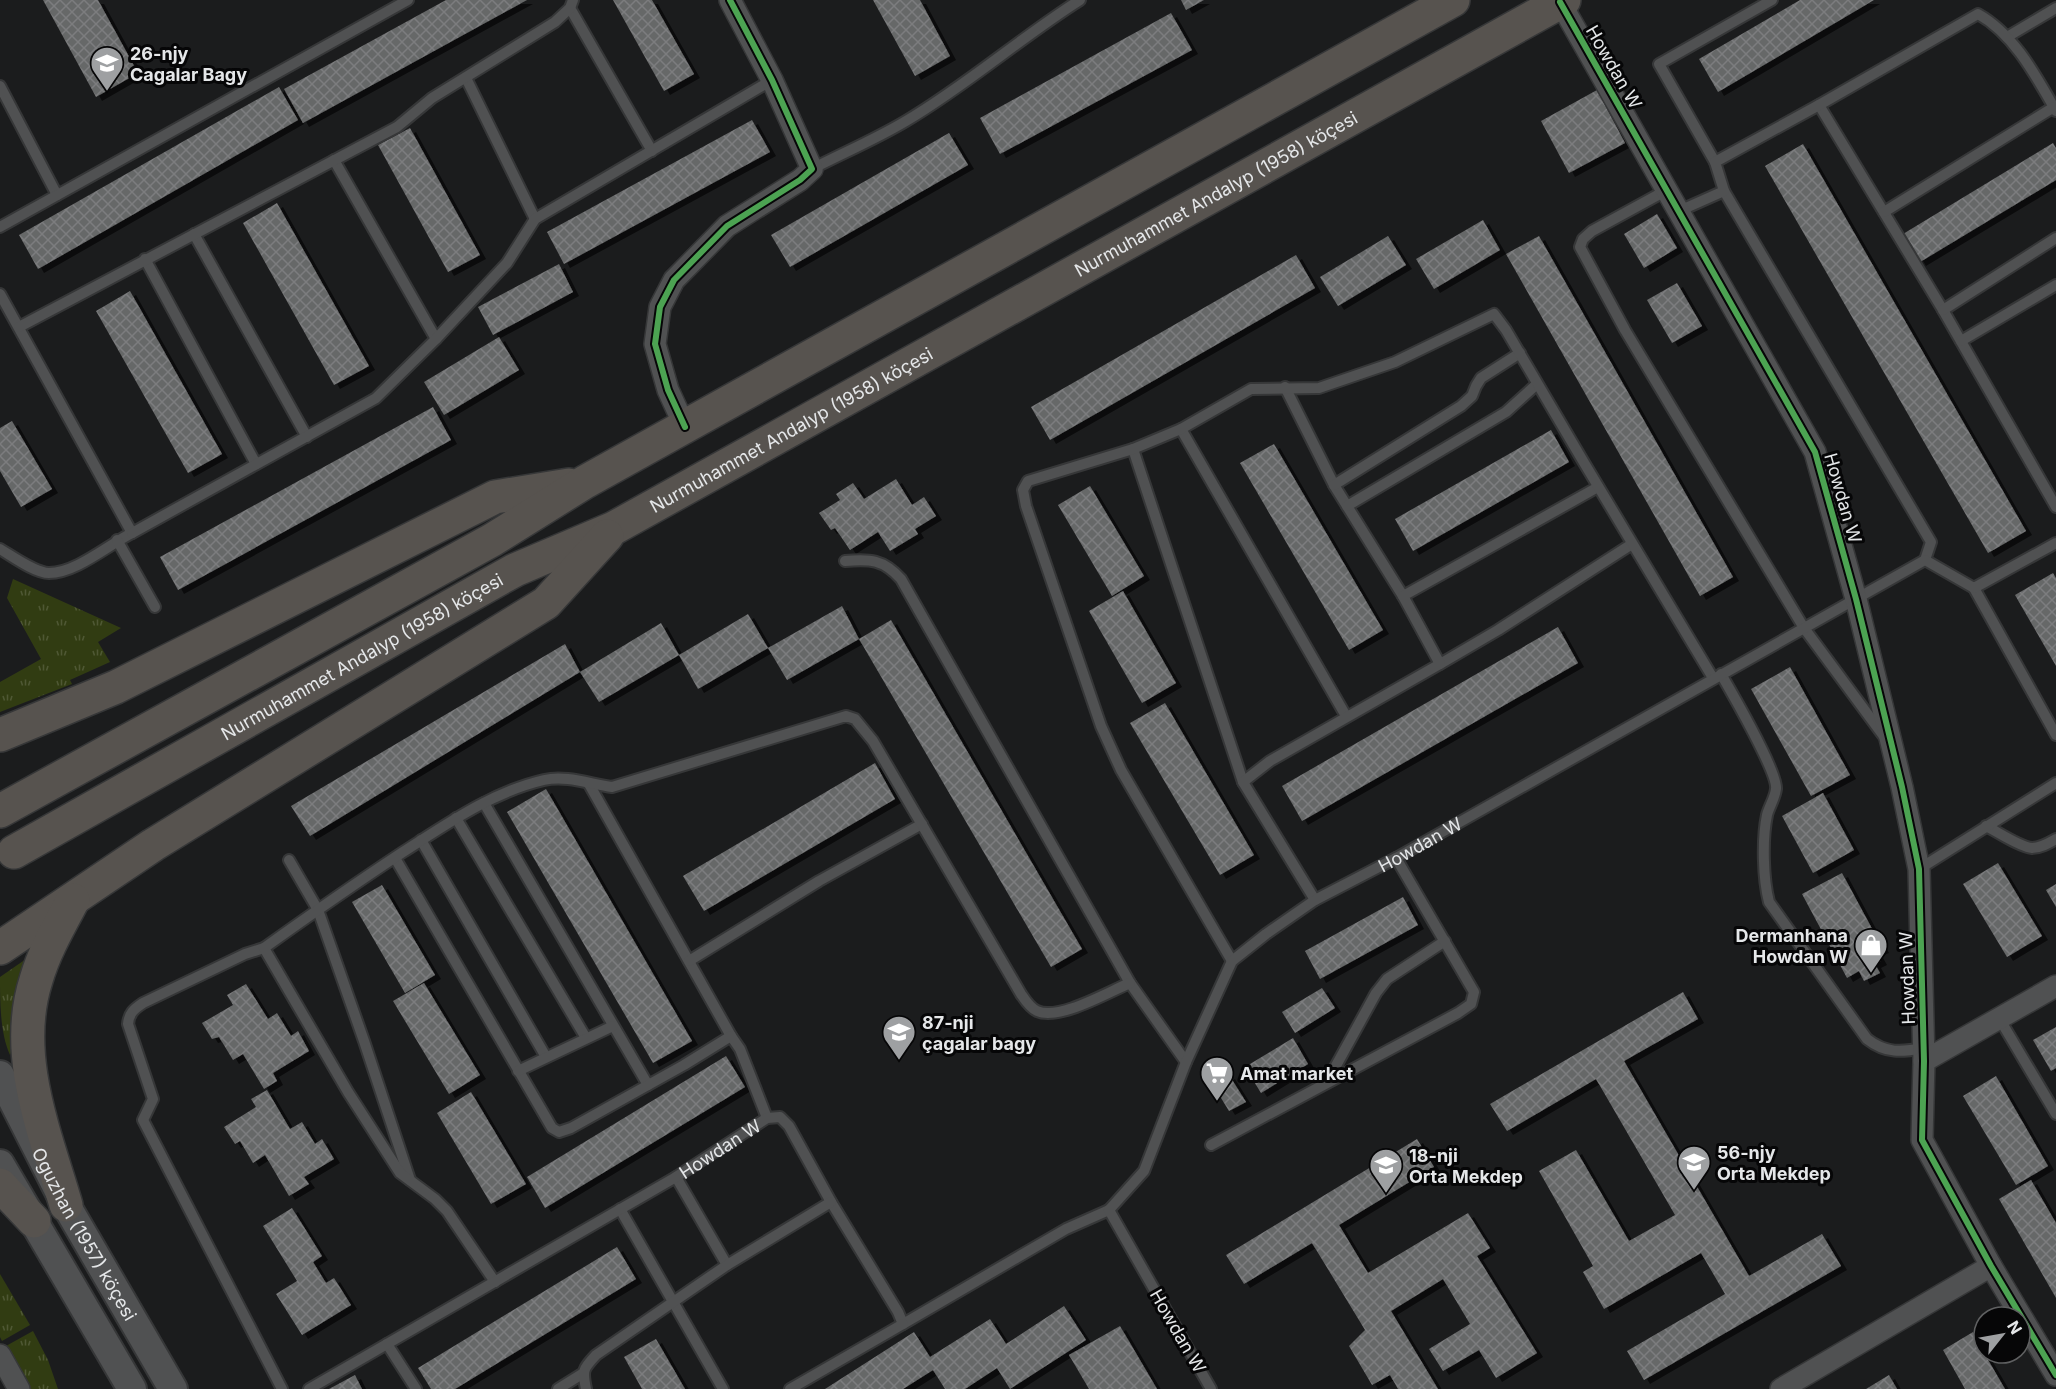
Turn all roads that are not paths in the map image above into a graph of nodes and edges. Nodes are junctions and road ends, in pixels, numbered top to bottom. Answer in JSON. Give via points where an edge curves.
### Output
{"nodes":[{"id":1,"x":408,"y":0,"type":"edge"},
{"id":2,"x":730,"y":0,"type":"edge"},
{"id":3,"x":1080,"y":0,"type":"edge"},
{"id":4,"x":1453,"y":0,"type":"edge"},
{"id":5,"x":1772,"y":0,"type":"edge"},
{"id":6,"x":1562,"y":1,"type":"edge"},
{"id":7,"x":571,"y":4,"type":"edge"},
{"id":8,"x":2056,"y":8,"type":"edge"},
{"id":9,"x":2007,"y":37,"type":"junction"},
{"id":10,"x":466,"y":78,"type":"junction"},
{"id":11,"x":772,"y":81,"type":"junction"},
{"id":12,"x":0,"y":86,"type":"edge"},
{"id":13,"x":1819,"y":105,"type":"junction"},
{"id":14,"x":2055,"y":109,"type":"edge"},
{"id":15,"x":652,"y":151,"type":"junction"},
{"id":16,"x":334,"y":160,"type":"junction"},
{"id":17,"x":1715,"y":162,"type":"junction"},
{"id":18,"x":812,"y":169,"type":"junction"},
{"id":19,"x":1667,"y":190,"type":"junction"},
{"id":20,"x":1724,"y":191,"type":"junction"},
{"id":21,"x":57,"y":195,"type":"junction"},
{"id":22,"x":1679,"y":211,"type":"junction"},
{"id":23,"x":1884,"y":212,"type":"junction"},
{"id":24,"x":536,"y":219,"type":"junction"},
{"id":25,"x":0,"y":227,"type":"edge"},
{"id":26,"x":194,"y":234,"type":"junction"},
{"id":27,"x":2056,"y":238,"type":"edge"},
{"id":28,"x":145,"y":259,"type":"junction"},
{"id":29,"x":2056,"y":285,"type":"edge"},
{"id":30,"x":0,"y":294,"type":"edge"},
{"id":31,"x":1943,"y":310,"type":"junction"},
{"id":32,"x":19,"y":327,"type":"junction"},
{"id":33,"x":436,"y":339,"type":"junction"},
{"id":34,"x":1961,"y":341,"type":"junction"},
{"id":35,"x":1520,"y":353,"type":"junction"},
{"id":36,"x":1537,"y":384,"type":"junction"},
{"id":37,"x":1285,"y":387,"type":"junction"},
{"id":38,"x":685,"y":427,"type":"junction"},
{"id":39,"x":1181,"y":429,"type":"junction"},
{"id":40,"x":307,"y":437,"type":"junction"},
{"id":41,"x":1133,"y":449,"type":"junction"},
{"id":42,"x":256,"y":464,"type":"junction"},
{"id":43,"x":585,"y":482,"type":"junction"},
{"id":44,"x":1334,"y":484,"type":"junction"},
{"id":45,"x":1598,"y":487,"type":"junction"},
{"id":46,"x":1347,"y":506,"type":"junction"},
{"id":47,"x":2056,"y":507,"type":"edge"},
{"id":48,"x":614,"y":528,"type":"junction"},
{"id":49,"x":132,"y":533,"type":"junction"},
{"id":50,"x":117,"y":540,"type":"junction"},
{"id":51,"x":2056,"y":543,"type":"edge"},
{"id":52,"x":1632,"y":544,"type":"junction"},
{"id":53,"x":0,"y":549,"type":"edge"},
{"id":54,"x":1925,"y":560,"type":"junction"},
{"id":55,"x":845,"y":561,"type":"dead end"},
{"id":56,"x":1974,"y":588,"type":"junction"},
{"id":57,"x":1402,"y":596,"type":"junction"},
{"id":58,"x":1856,"y":599,"type":"junction"},
{"id":59,"x":155,"y":607,"type":"dead end"},
{"id":60,"x":1804,"y":628,"type":"junction"},
{"id":61,"x":1440,"y":664,"type":"junction"},
{"id":62,"x":1717,"y":676,"type":"junction"},
{"id":63,"x":1346,"y":716,"type":"junction"},
{"id":64,"x":0,"y":735,"type":"edge"},
{"id":65,"x":2056,"y":735,"type":"edge"},
{"id":66,"x":1893,"y":748,"type":"junction"},
{"id":67,"x":1243,"y":782,"type":"junction"},
{"id":68,"x":2056,"y":783,"type":"edge"},
{"id":69,"x":589,"y":784,"type":"junction"},
{"id":70,"x":484,"y":803,"type":"junction"},
{"id":71,"x":0,"y":811,"type":"edge"},
{"id":72,"x":456,"y":818,"type":"junction"},
{"id":73,"x":922,"y":824,"type":"junction"},
{"id":74,"x":1986,"y":826,"type":"junction"},
{"id":75,"x":2056,"y":839,"type":"edge"},
{"id":76,"x":421,"y":840,"type":"junction"},
{"id":77,"x":14,"y":852,"type":"dead end"},
{"id":78,"x":394,"y":858,"type":"junction"},
{"id":79,"x":1396,"y":858,"type":"junction"},
{"id":80,"x":289,"y":860,"type":"dead end"},
{"id":81,"x":1919,"y":869,"type":"junction"},
{"id":82,"x":74,"y":898,"type":"junction"},
{"id":83,"x":1315,"y":900,"type":"junction"},
{"id":84,"x":318,"y":910,"type":"junction"},
{"id":85,"x":1445,"y":941,"type":"junction"},
{"id":86,"x":0,"y":948,"type":"edge"},
{"id":87,"x":264,"y":948,"type":"junction"},
{"id":88,"x":689,"y":961,"type":"junction"},
{"id":89,"x":1232,"y":961,"type":"junction"},
{"id":90,"x":1130,"y":983,"type":"junction"},
{"id":91,"x":2056,"y":986,"type":"edge"},
{"id":92,"x":1999,"y":1018,"type":"junction"},
{"id":93,"x":613,"y":1026,"type":"junction"},
{"id":94,"x":731,"y":1036,"type":"junction"},
{"id":95,"x":586,"y":1038,"type":"junction"},
{"id":96,"x":1924,"y":1055,"type":"junction"},
{"id":97,"x":546,"y":1058,"type":"junction"},
{"id":98,"x":1186,"y":1062,"type":"junction"},
{"id":99,"x":518,"y":1071,"type":"junction"},
{"id":100,"x":0,"y":1075,"type":"edge"},
{"id":101,"x":1326,"y":1084,"type":"junction"},
{"id":102,"x":648,"y":1085,"type":"junction"},
{"id":103,"x":2056,"y":1114,"type":"edge"},
{"id":104,"x":767,"y":1118,"type":"junction"},
{"id":105,"x":1211,"y":1145,"type":"dead end"},
{"id":106,"x":0,"y":1164,"type":"edge"},
{"id":107,"x":676,"y":1177,"type":"junction"},
{"id":108,"x":410,"y":1180,"type":"junction"},
{"id":109,"x":0,"y":1185,"type":"edge"},
{"id":110,"x":831,"y":1202,"type":"junction"},
{"id":111,"x":66,"y":1205,"type":"junction"},
{"id":112,"x":620,"y":1209,"type":"junction"},
{"id":113,"x":1109,"y":1209,"type":"junction"},
{"id":114,"x":34,"y":1221,"type":"junction"},
{"id":115,"x":727,"y":1265,"type":"junction"},
{"id":116,"x":1990,"y":1266,"type":"junction"},
{"id":117,"x":495,"y":1282,"type":"junction"},
{"id":118,"x":673,"y":1302,"type":"junction"},
{"id":119,"x":903,"y":1324,"type":"junction"},
{"id":120,"x":387,"y":1344,"type":"junction"},
{"id":121,"x":0,"y":1355,"type":"edge"},
{"id":122,"x":582,"y":1374,"type":"junction"},
{"id":123,"x":2056,"y":1375,"type":"edge"},
{"id":124,"x":20,"y":1389,"type":"edge"},
{"id":125,"x":132,"y":1389,"type":"edge"},
{"id":126,"x":173,"y":1389,"type":"edge"},
{"id":127,"x":282,"y":1389,"type":"edge"},
{"id":128,"x":309,"y":1389,"type":"edge"},
{"id":129,"x":416,"y":1389,"type":"edge"},
{"id":130,"x":558,"y":1389,"type":"edge"},
{"id":131,"x":586,"y":1389,"type":"edge"},
{"id":132,"x":723,"y":1389,"type":"edge"},
{"id":133,"x":790,"y":1389,"type":"edge"},
{"id":134,"x":1211,"y":1389,"type":"edge"},
{"id":135,"x":1781,"y":1389,"type":"edge"}],
"edges":[{"from":1,"to":21,"type":"lane"},
{"from":2,"to":11,"type":"street"},
{"from":3,"to":18,"type":"lane","via":[[906,121]]},
{"from":4,"to":38,"type":"main road"},
{"from":5,"to":17,"type":"lane","via":[[1659,64]]},
{"from":6,"to":19,"type":"street","name":"Howdan W"},
{"from":6,"to":48,"type":"main road","name":"Nurmuhammet Andalyp (1958) köçesi"},
{"from":7,"to":10,"type":"lane","via":[[555,22]]},
{"from":7,"to":15,"type":"lane"},
{"from":8,"to":9,"type":"lane"},
{"from":9,"to":13,"type":"lane","via":[[1978,14]]},
{"from":9,"to":14,"type":"lane"},
{"from":10,"to":16,"type":"lane","via":[[432,98],[397,127]]},
{"from":10,"to":24,"type":"lane"},
{"from":11,"to":15,"type":"lane"},
{"from":11,"to":18,"type":"street"},
{"from":12,"to":21,"type":"lane"},
{"from":13,"to":17,"type":"lane"},
{"from":13,"to":23,"type":"lane"},
{"from":14,"to":23,"type":"lane"},
{"from":15,"to":24,"type":"lane"},
{"from":16,"to":26,"type":"lane"},
{"from":16,"to":33,"type":"lane"},
{"from":17,"to":20,"type":"lane"},
{"from":18,"to":38,"type":"street","via":[[727,226],[674,280],[660,307],[656,344],[668,390]]},
{"from":19,"to":22,"type":"street","name":"Howdan W"},
{"from":19,"to":60,"type":"lane","via":[[1592,231],[1580,247],[1625,330]]},
{"from":20,"to":22,"type":"lane"},
{"from":20,"to":54,"type":"lane","via":[[1931,542]]},
{"from":21,"to":25,"type":"lane"},
{"from":22,"to":58,"type":"street","name":"Howdan W","via":[[1815,452]]},
{"from":23,"to":31,"type":"lane"},
{"from":24,"to":33,"type":"lane","via":[[507,262]]},
{"from":26,"to":28,"type":"lane"},
{"from":26,"to":40,"type":"lane"},
{"from":27,"to":31,"type":"lane"},
{"from":28,"to":32,"type":"lane"},
{"from":28,"to":42,"type":"lane"},
{"from":29,"to":34,"type":"lane"},
{"from":30,"to":32,"type":"lane"},
{"from":31,"to":34,"type":"lane"},
{"from":32,"to":49,"type":"lane"},
{"from":33,"to":40,"type":"lane","via":[[376,398]]},
{"from":34,"to":47,"type":"lane"},
{"from":35,"to":36,"type":"lane"},
{"from":35,"to":37,"type":"lane","via":[[1494,314],[1395,362],[1319,388]]},
{"from":35,"to":44,"type":"lane","via":[[1481,378],[1472,396],[1461,406]]},
{"from":36,"to":45,"type":"lane"},
{"from":36,"to":46,"type":"lane","via":[[1506,412]]},
{"from":37,"to":39,"type":"lane","via":[[1251,389]]},
{"from":37,"to":44,"type":"lane"},
{"from":38,"to":43,"type":"main road"},
{"from":39,"to":41,"type":"lane"},
{"from":39,"to":63,"type":"lane"},
{"from":40,"to":42,"type":"lane"},
{"from":41,"to":67,"type":"lane"},
{"from":41,"to":89,"type":"lane","via":[[1028,481],[1023,490],[1026,506],[1101,726],[1121,770]]},
{"from":42,"to":49,"type":"lane"},
{"from":43,"to":64,"type":"main road","via":[[495,497],[116,687]]},
{"from":43,"to":71,"type":"main road","via":[[492,540]]},
{"from":44,"to":46,"type":"lane"},
{"from":45,"to":52,"type":"lane"},
{"from":45,"to":57,"type":"lane"},
{"from":46,"to":57,"type":"lane"},
{"from":48,"to":77,"type":"main road","name":"Nurmuhammet Andalyp (1958) köçesi","via":[[515,570]]},
{"from":48,"to":82,"type":"main road","via":[[546,603],[153,845]]},
{"from":49,"to":50,"type":"lane"},
{"from":50,"to":53,"type":"lane","via":[[69,569],[48,574]]},
{"from":50,"to":59,"type":"lane"},
{"from":51,"to":56,"type":"lane"},
{"from":52,"to":61,"type":"lane"},
{"from":52,"to":62,"type":"lane"},
{"from":54,"to":56,"type":"lane"},
{"from":54,"to":58,"type":"lane","name":"Howdan W"},
{"from":55,"to":90,"type":"lane","via":[[877,561],[891,567],[901,579]]},
{"from":56,"to":65,"type":"lane"},
{"from":57,"to":61,"type":"lane"},
{"from":58,"to":60,"type":"lane","name":"Howdan W"},
{"from":58,"to":66,"type":"street","name":"Howdan W"},
{"from":60,"to":62,"type":"lane","name":"Howdan W"},
{"from":60,"to":66,"type":"lane"},
{"from":61,"to":63,"type":"lane"},
{"from":62,"to":79,"type":"lane","name":"Howdan W"},
{"from":62,"to":96,"type":"lane","via":[[1771,770],[1776,789],[1766,828],[1764,884],[1769,902],[1867,1039],[1878,1048]]},
{"from":63,"to":67,"type":"lane","via":[[1270,761]]},
{"from":66,"to":81,"type":"street","name":"Howdan W"},
{"from":67,"to":83,"type":"lane"},
{"from":68,"to":74,"type":"lane"},
{"from":69,"to":70,"type":"lane","via":[[568,779],[545,780]]},
{"from":69,"to":73,"type":"lane","via":[[612,787],[630,783],[846,716],[855,719],[873,741]]},
{"from":69,"to":88,"type":"lane"},
{"from":70,"to":72,"type":"lane"},
{"from":70,"to":93,"type":"lane"},
{"from":72,"to":76,"type":"lane"},
{"from":72,"to":95,"type":"lane"},
{"from":73,"to":88,"type":"lane","via":[[819,881]]},
{"from":73,"to":90,"type":"lane","via":[[1021,994],[1035,1010],[1048,1015],[1070,1009]]},
{"from":74,"to":75,"type":"lane","via":[[2033,848]]},
{"from":74,"to":81,"type":"lane"},
{"from":76,"to":78,"type":"lane"},
{"from":76,"to":97,"type":"lane"},
{"from":78,"to":84,"type":"lane"},
{"from":78,"to":99,"type":"lane"},
{"from":79,"to":83,"type":"lane","name":"Howdan W"},
{"from":79,"to":85,"type":"lane"},
{"from":80,"to":84,"type":"lane"},
{"from":81,"to":96,"type":"street","name":"Howdan W"},
{"from":82,"to":86,"type":"main road"},
{"from":82,"to":111,"type":"main road","via":[[35,981],[28,1013],[27,1048],[33,1089]]},
{"from":83,"to":89,"type":"lane","name":"Howdan W"},
{"from":84,"to":87,"type":"lane"},
{"from":84,"to":108,"type":"lane"},
{"from":85,"to":101,"type":"lane","via":[[1387,979]]},
{"from":85,"to":101,"type":"lane","via":[[1474,992],[1471,1004]]},
{"from":87,"to":108,"type":"lane","via":[[348,1092],[400,1173]]},
{"from":87,"to":127,"type":"lane","via":[[143,1003],[133,1010],[128,1024],[153,1099],[143,1120]]},
{"from":88,"to":94,"type":"lane"},
{"from":89,"to":98,"type":"lane","name":"Howdan W"},
{"from":90,"to":98,"type":"lane"},
{"from":91,"to":92,"type":"street"},
{"from":92,"to":96,"type":"street"},
{"from":92,"to":103,"type":"lane"},
{"from":93,"to":95,"type":"lane"},
{"from":93,"to":102,"type":"lane"},
{"from":94,"to":102,"type":"lane"},
{"from":94,"to":104,"type":"lane","via":[[740,1049]]},
{"from":95,"to":97,"type":"lane"},
{"from":96,"to":116,"type":"street","name":"Howdan W","via":[[1922,1140]]},
{"from":97,"to":99,"type":"lane"},
{"from":98,"to":113,"type":"lane","name":"Howdan W","via":[[1144,1171]]},
{"from":99,"to":102,"type":"lane","via":[[552,1128],[559,1132]]},
{"from":100,"to":111,"type":"main road","name":"Oguzhan (1957) köçesi"},
{"from":101,"to":105,"type":"lane"},
{"from":104,"to":107,"type":"lane","name":"Howdan W"},
{"from":104,"to":110,"type":"lane","name":"Howdan W","via":[[780,1117],[789,1126]]},
{"from":106,"to":114,"type":"main road","name":"Oguzhan (1957) köçesi"},
{"from":107,"to":112,"type":"lane","name":"Howdan W"},
{"from":107,"to":115,"type":"lane"},
{"from":108,"to":117,"type":"lane","via":[[447,1211]]},
{"from":109,"to":114,"type":"main road"},
{"from":110,"to":115,"type":"lane"},
{"from":110,"to":119,"type":"lane","name":"Howdan W"},
{"from":111,"to":126,"type":"main road","name":"Oguzhan (1957) köçesi"},
{"from":112,"to":117,"type":"lane","name":"Howdan W"},
{"from":112,"to":118,"type":"lane"},
{"from":113,"to":119,"type":"lane","name":"Howdan W","via":[[1066,1229]]},
{"from":113,"to":134,"type":"lane","name":"Howdan W"},
{"from":114,"to":125,"type":"main road","name":"Oguzhan (1957) köçesi"},
{"from":115,"to":118,"type":"lane"},
{"from":116,"to":123,"type":"street"},
{"from":116,"to":135,"type":"street"},
{"from":117,"to":120,"type":"lane","name":"Howdan W"},
{"from":118,"to":122,"type":"lane","via":[[596,1355]]},
{"from":118,"to":132,"type":"lane"},
{"from":119,"to":133,"type":"lane"},
{"from":120,"to":128,"type":"lane","name":"Howdan W"},
{"from":120,"to":129,"type":"lane"},
{"from":121,"to":124,"type":"street"},
{"from":122,"to":130,"type":"lane"},
{"from":122,"to":131,"type":"lane"}]}
